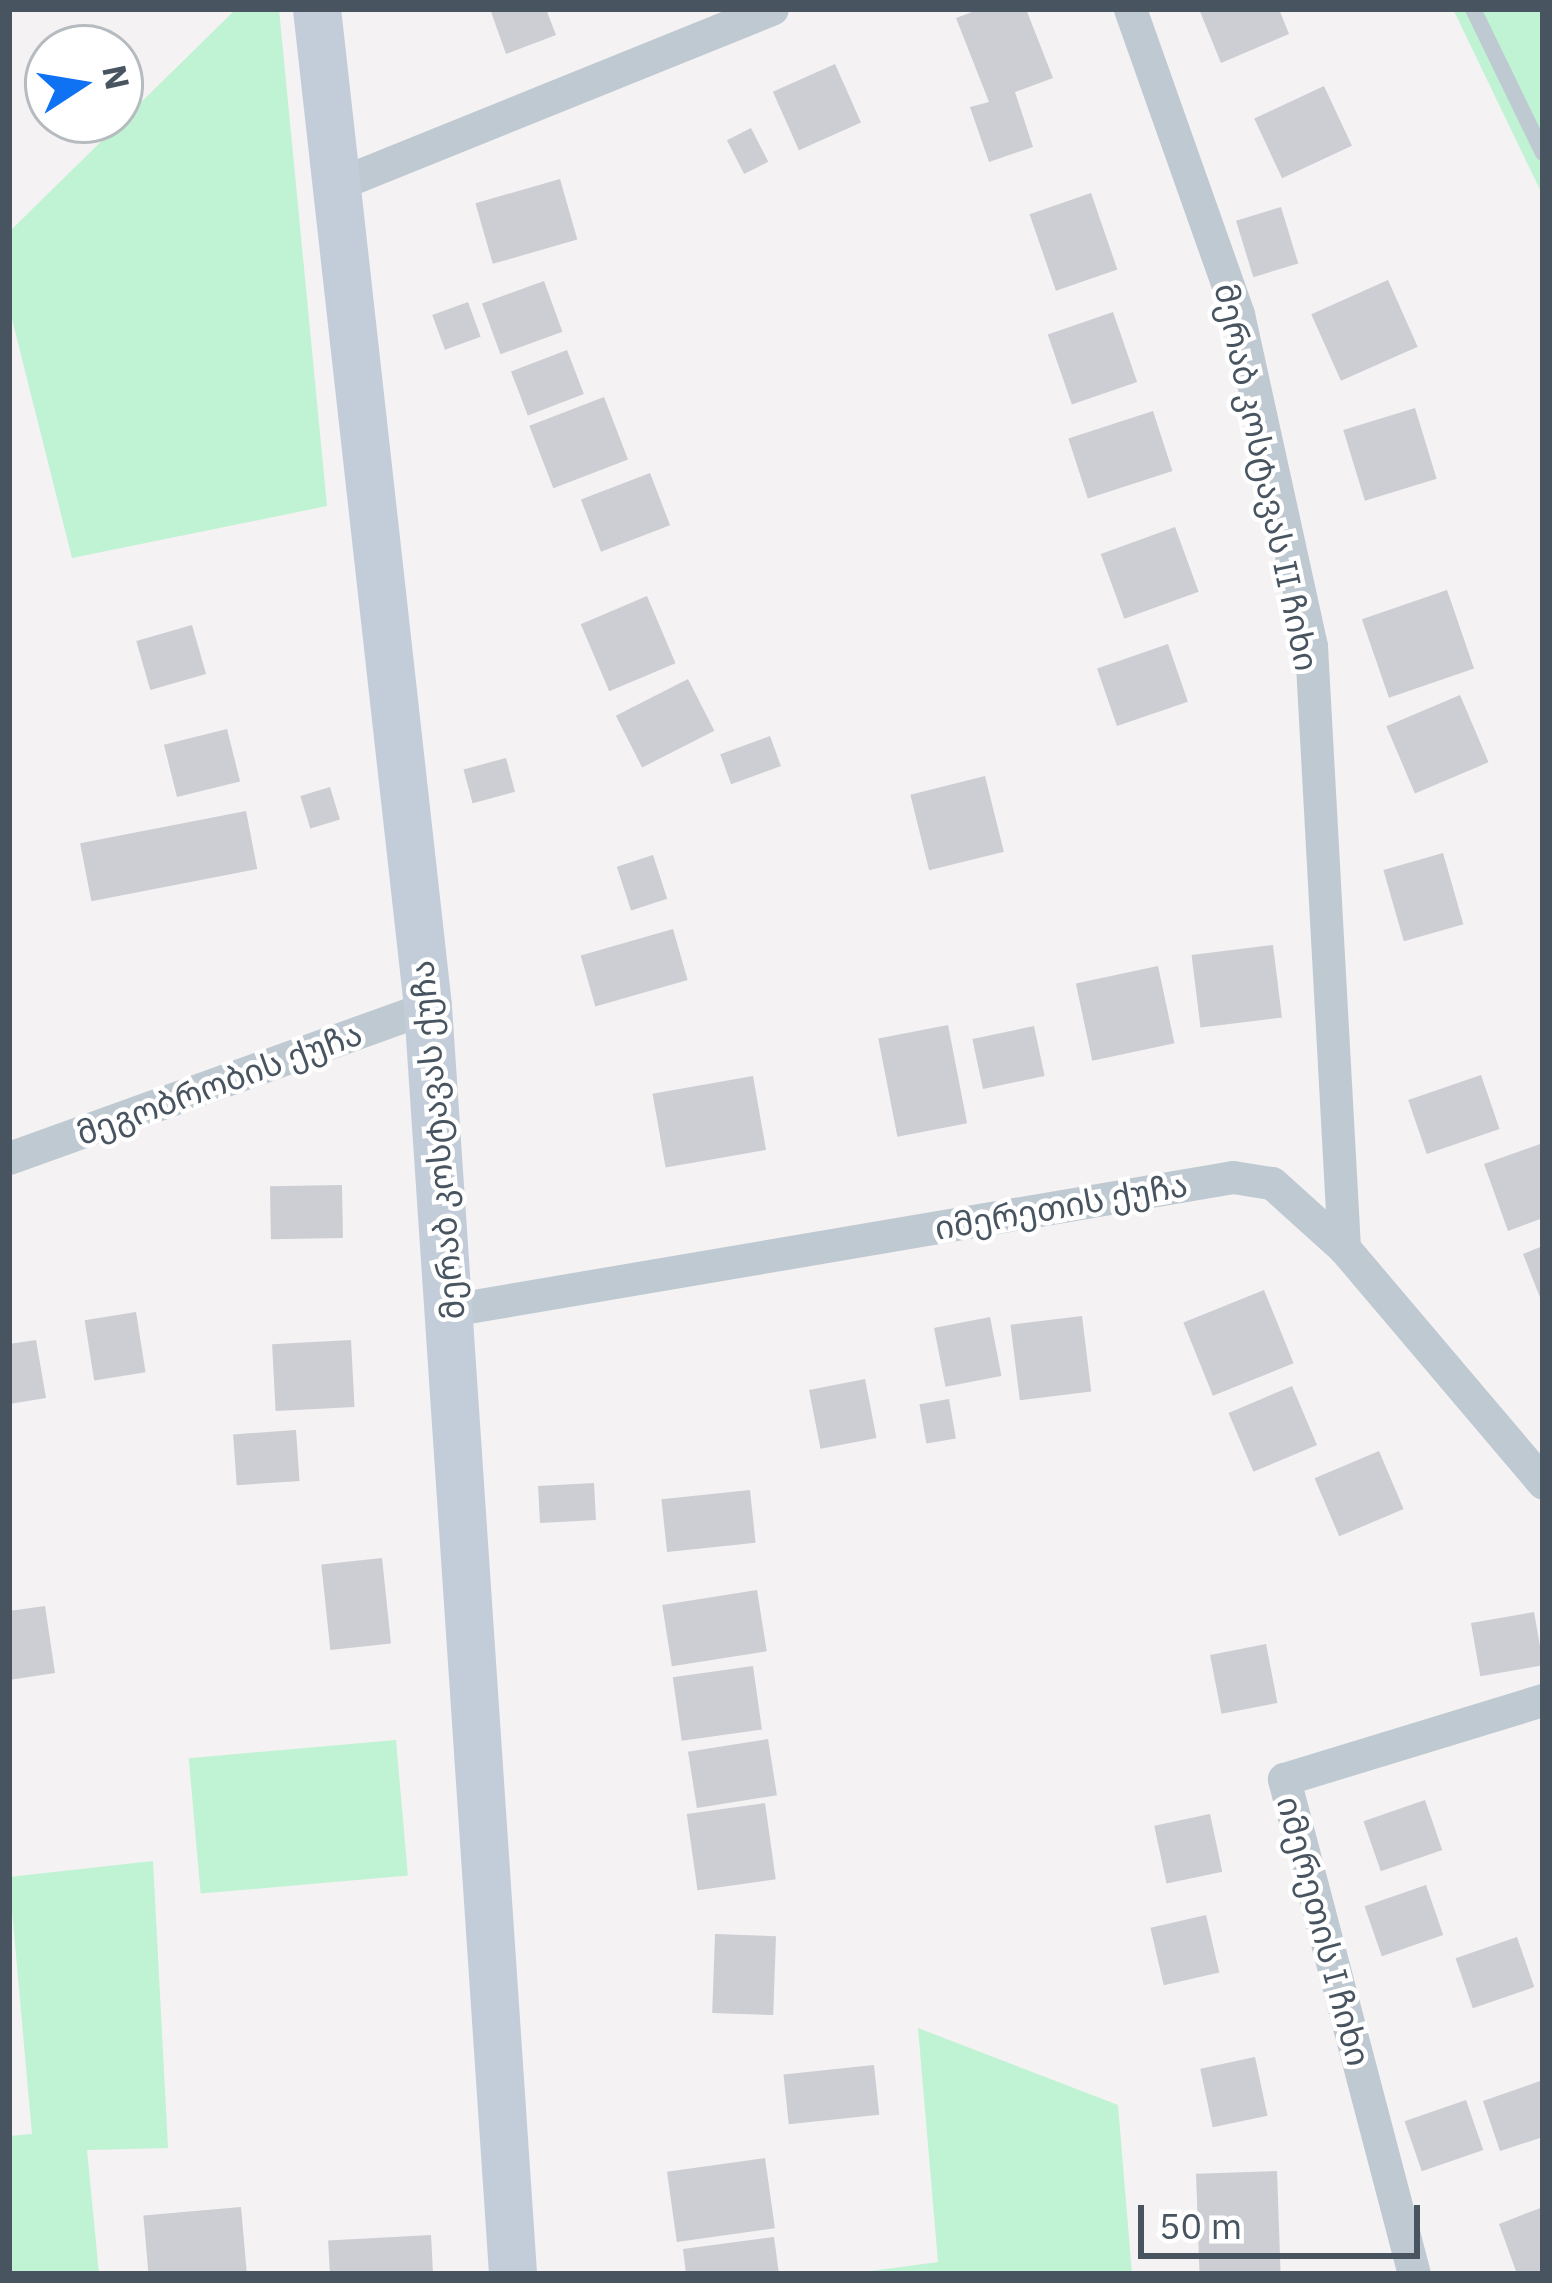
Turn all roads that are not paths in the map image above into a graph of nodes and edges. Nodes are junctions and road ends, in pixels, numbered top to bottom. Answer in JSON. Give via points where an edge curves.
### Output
{"nodes":[{"id":1,"x":317,"y":9,"type":"edge"},
{"id":2,"x":772,"y":9,"type":"edge"},
{"id":3,"x":1130,"y":9,"type":"edge"},
{"id":4,"x":1473,"y":9,"type":"edge"},
{"id":5,"x":1543,"y":153,"type":"edge"},
{"id":6,"x":338,"y":184,"type":"junction"},
{"id":7,"x":428,"y":1007,"type":"junction"},
{"id":8,"x":9,"y":1159,"type":"edge"},
{"id":9,"x":1344,"y":1248,"type":"junction"},
{"id":10,"x":450,"y":1310,"type":"junction"},
{"id":11,"x":1543,"y":1483,"type":"edge"},
{"id":12,"x":1543,"y":1700,"type":"edge"},
{"id":13,"x":513,"y":2274,"type":"edge"},
{"id":14,"x":1414,"y":2274,"type":"edge"}],
"edges":[{"from":1,"to":6,"type":"main road","name":"მერაბ კოსტავას ქუჩა"},
{"from":2,"to":6,"type":"street"},
{"from":3,"to":9,"type":"street","name":"მერაბ კოსტავას II ჩიხი","via":[[1238,314],[1311,646]]},
{"from":4,"to":5,"type":"lane"},
{"from":6,"to":7,"type":"main road","name":"მერაბ კოსტავას ქუჩა"},
{"from":7,"to":8,"type":"street","name":"მეგობრობის ქუჩა"},
{"from":7,"to":10,"type":"main road","name":"მერაბ კოსტავას ქუჩა"},
{"from":9,"to":10,"type":"street","name":"იმერეთის ქუჩა","via":[[1272,1183],[1233,1177]]},
{"from":9,"to":11,"type":"street","name":"იმერეთის ქუჩა"},
{"from":10,"to":13,"type":"main road","name":"მერაბ კოსტავას ქუჩა"},
{"from":12,"to":14,"type":"street","name":"იმერეთის I ჩიხი","via":[[1284,1779]]}]}
